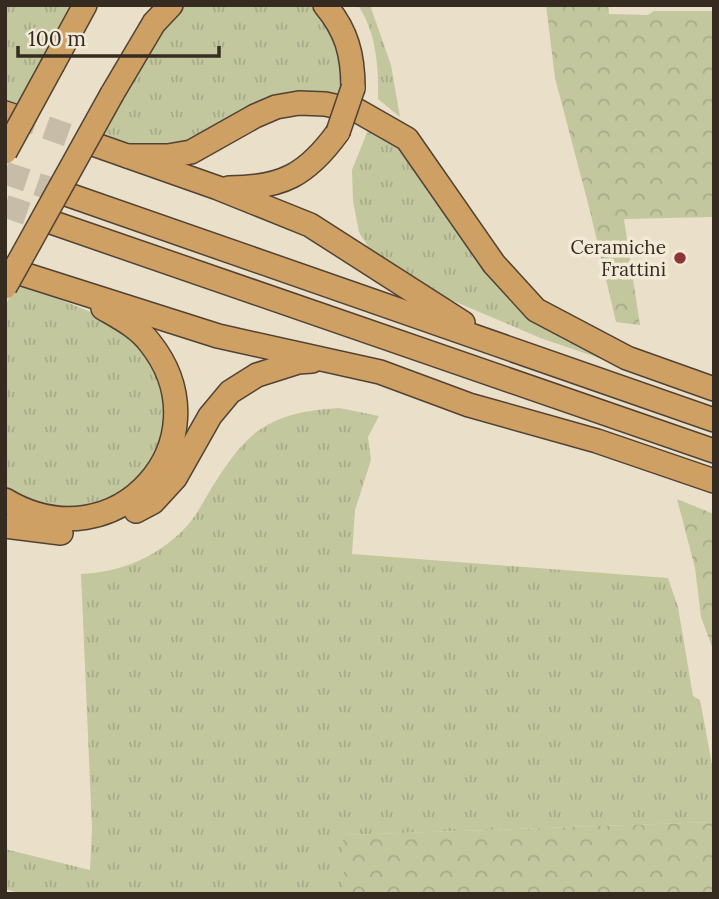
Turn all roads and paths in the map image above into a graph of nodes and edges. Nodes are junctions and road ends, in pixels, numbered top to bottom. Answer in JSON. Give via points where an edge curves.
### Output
{"nodes":[{"id":1,"x":85,"y":5,"type":"edge"},
{"id":2,"x":172,"y":5,"type":"edge"},
{"id":3,"x":325,"y":5,"type":"edge"},
{"id":4,"x":93,"y":144,"type":"tunnel mouth"},
{"id":5,"x":5,"y":152,"type":"edge"},
{"id":6,"x":128,"y":156,"type":"junction"},
{"id":7,"x":218,"y":188,"type":"junction"},
{"id":8,"x":66,"y":194,"type":"tunnel mouth"},
{"id":9,"x":51,"y":222,"type":"tunnel mouth"},
{"id":10,"x":14,"y":280,"type":"edge"},
{"id":11,"x":49,"y":283,"type":"junction"},
{"id":12,"x":495,"y":343,"type":"junction"},
{"id":13,"x":331,"y":361,"type":"junction"},
{"id":14,"x":714,"y":389,"type":"edge"},
{"id":15,"x":714,"y":420,"type":"edge"},
{"id":16,"x":714,"y":451,"type":"edge"},
{"id":17,"x":714,"y":481,"type":"edge"},
{"id":18,"x":5,"y":500,"type":"edge"},
{"id":19,"x":5,"y":526,"type":"edge"}],
"edges":[{"from":1,"to":5,"type":"highway","bridge":true},
{"from":2,"to":10,"type":"highway","bridge":true,"via":[[154,23],[112,94]]},
{"from":3,"to":7,"type":"highway","bridge":true,"via":[[346,37],[353,62],[352,88],[338,132],[300,172],[276,183]]},
{"from":4,"to":6,"type":"highway"},
{"from":6,"to":7,"type":"highway"},
{"from":6,"to":14,"type":"highway","via":[[191,152],[276,107],[325,104],[358,111],[407,139],[494,264],[536,310],[627,358]]},
{"from":7,"to":12,"type":"highway","via":[[310,225]]},
{"from":8,"to":12,"type":"highway"},
{"from":9,"to":16,"type":"highway"},
{"from":10,"to":11,"type":"highway"},
{"from":11,"to":13,"type":"highway","via":[[218,337]]},
{"from":11,"to":18,"type":"highway","via":[[131,325],[149,342],[171,380],[176,399],[174,431],[162,464],[144,489],[121,507],[94,518],[65,520],[33,514]]},
{"from":12,"to":15,"type":"highway"},
{"from":13,"to":17,"type":"highway","via":[[380,372],[469,405],[597,441]]},
{"from":13,"to":19,"type":"highway","via":[[298,362],[257,376],[230,392],[210,416],[175,478],[153,502],[107,526],[74,534]]}]}
